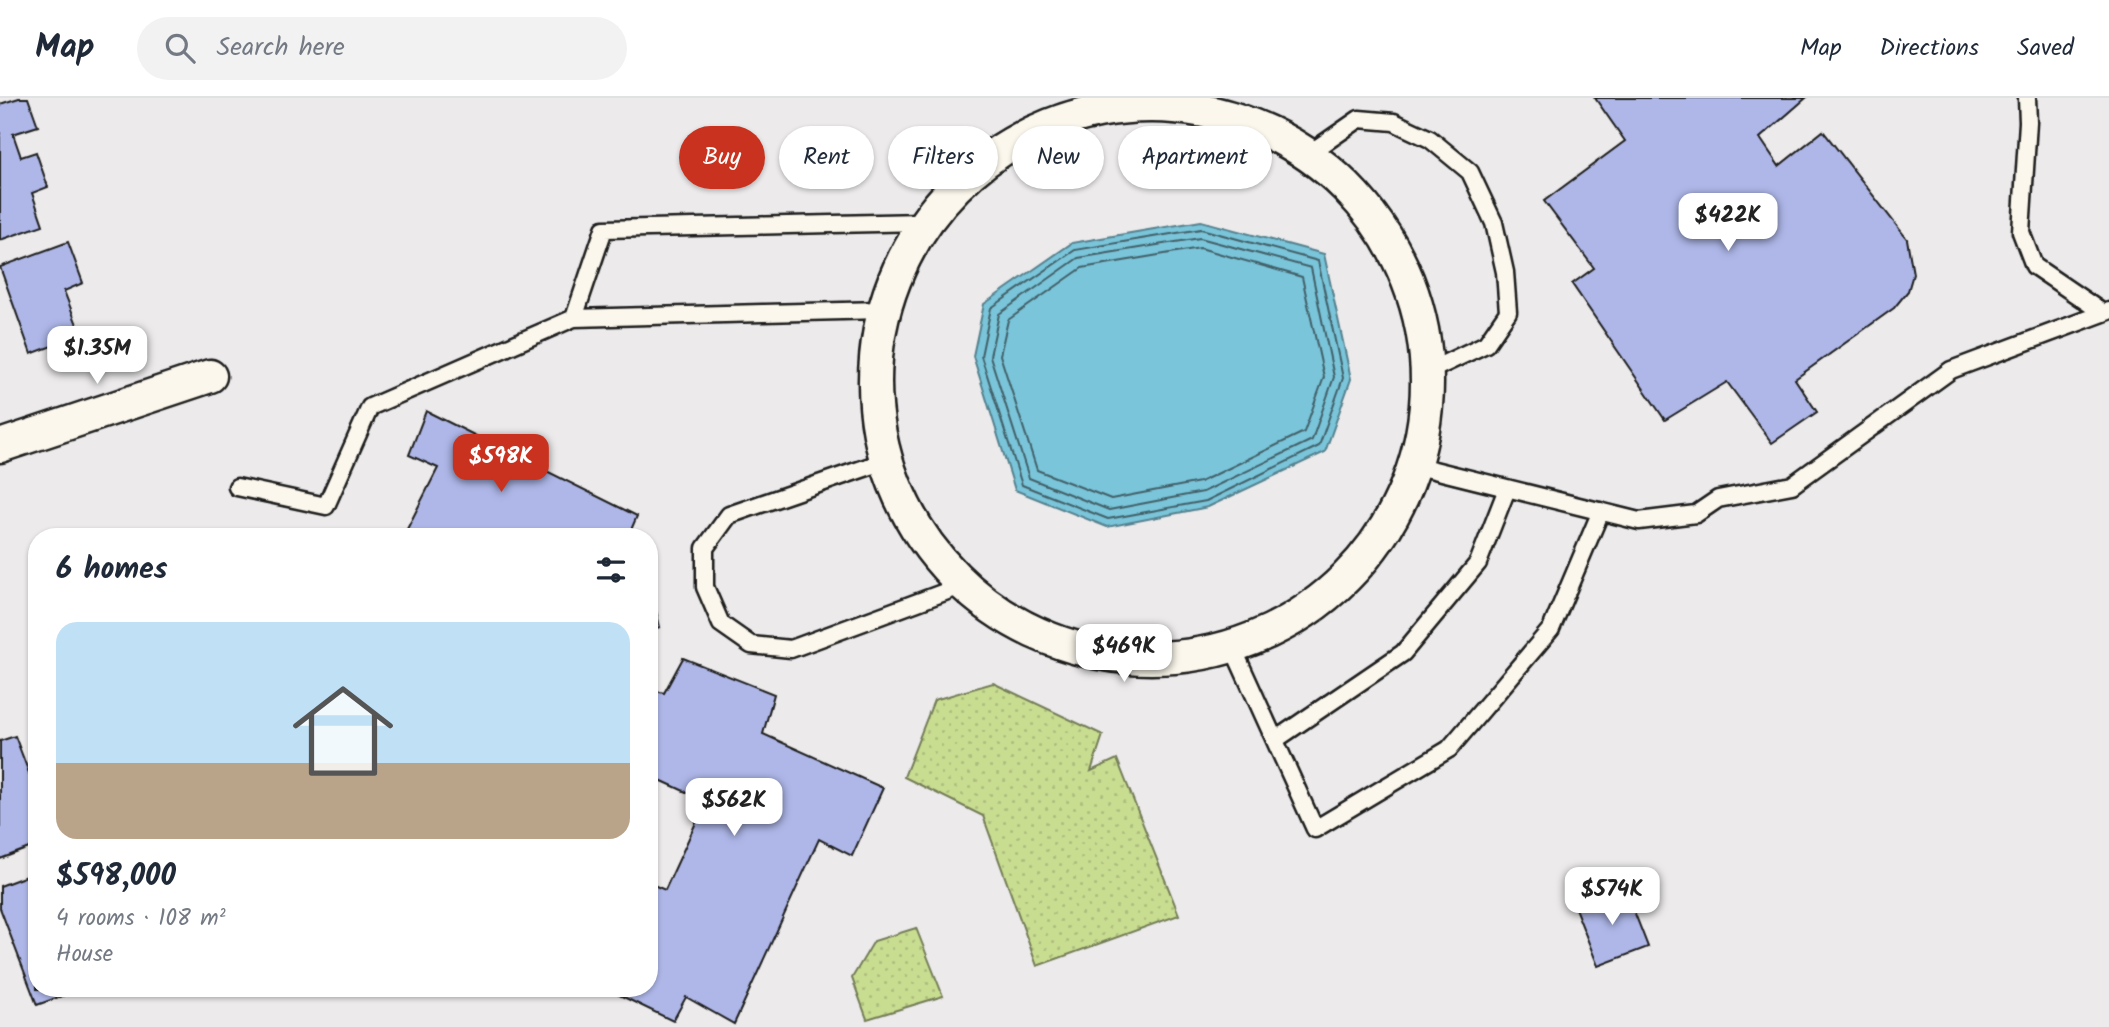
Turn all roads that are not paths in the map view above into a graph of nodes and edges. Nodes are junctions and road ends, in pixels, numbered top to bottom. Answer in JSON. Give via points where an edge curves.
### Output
{"nodes":[{"id":1,"x":2027,"y":98,"type":"edge"},
{"id":2,"x":1178,"y":101,"type":"edge"},
{"id":3,"x":1307,"y":155,"type":"junction"},
{"id":4,"x":923,"y":222,"type":"junction"},
{"id":5,"x":882,"y":310,"type":"junction"},
{"id":6,"x":2106,"y":312,"type":"edge"},
{"id":7,"x":574,"y":318,"type":"junction"},
{"id":8,"x":1427,"y":372,"type":"junction"},
{"id":9,"x":210,"y":376,"type":"dead end"},
{"id":10,"x":0,"y":446,"type":"edge"},
{"id":11,"x":888,"y":460,"type":"junction"},
{"id":12,"x":1414,"y":465,"type":"junction"},
{"id":13,"x":237,"y":487,"type":"dead end"},
{"id":14,"x":1507,"y":488,"type":"junction"},
{"id":15,"x":1601,"y":511,"type":"junction"},
{"id":16,"x":961,"y":586,"type":"junction"},
{"id":17,"x":1233,"y":648,"type":"junction"},
{"id":18,"x":1275,"y":740,"type":"junction"}],
"edges":[{"from":1,"to":6,"type":"lane","via":[[2021,232],[2034,266]]},
{"from":2,"to":3,"type":"street","via":[[1262,127]]},
{"from":2,"to":4,"type":"street","via":[[1080,113],[992,154]]},
{"from":3,"to":8,"type":"street","via":[[1343,180],[1401,257],[1429,350]]},
{"from":3,"to":8,"type":"lane","via":[[1359,119],[1394,121],[1430,139],[1470,172],[1494,223],[1508,312],[1486,344]]},
{"from":4,"to":5,"type":"street"},
{"from":4,"to":7,"type":"lane","via":[[604,229]]},
{"from":5,"to":7,"type":"lane"},
{"from":5,"to":11,"type":"street","via":[[874,416]]},
{"from":6,"to":15,"type":"lane","via":[[1951,370],[1793,485],[1718,499],[1696,514],[1639,521]]},
{"from":7,"to":13,"type":"lane","via":[[370,407],[326,506]]},
{"from":8,"to":12,"type":"street","via":[[1423,446]]},
{"from":9,"to":10,"type":"street"},
{"from":11,"to":16,"type":"street","via":[[903,509]]},
{"from":11,"to":16,"type":"lane","via":[[729,515],[705,548],[705,587],[721,624],[751,645],[791,649]]},
{"from":12,"to":14,"type":"lane"},
{"from":12,"to":17,"type":"street","via":[[1385,533],[1319,604]]},
{"from":14,"to":15,"type":"lane"},
{"from":14,"to":18,"type":"lane","via":[[1478,563],[1402,653]]},
{"from":15,"to":18,"type":"lane","via":[[1551,629],[1449,749],[1315,829]]},
{"from":16,"to":17,"type":"street","via":[[1042,638],[1137,660]]},
{"from":17,"to":18,"type":"lane"}]}
